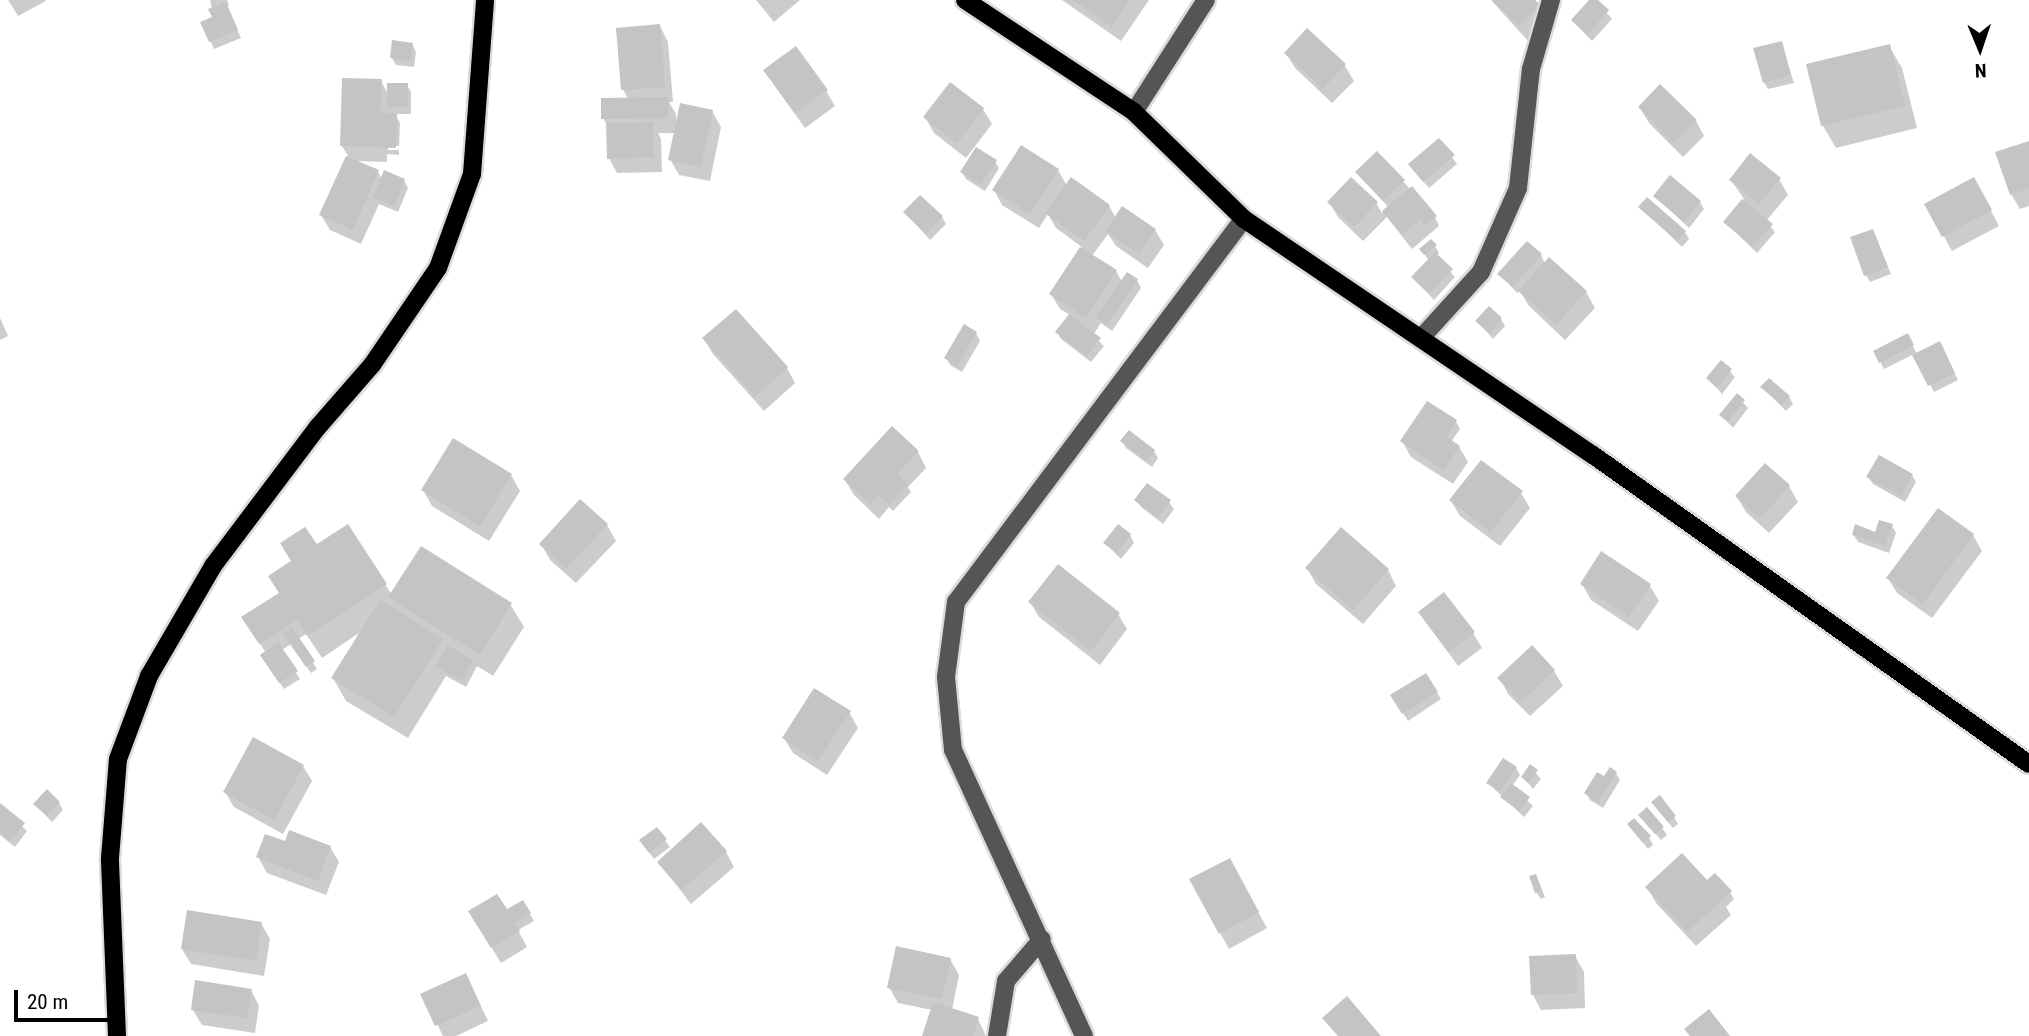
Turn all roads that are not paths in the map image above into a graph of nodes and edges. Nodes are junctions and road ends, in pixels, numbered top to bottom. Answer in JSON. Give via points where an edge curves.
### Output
{"nodes":[{"id":1,"x":485,"y":0,"type":"edge"},
{"id":2,"x":965,"y":0,"type":"edge"},
{"id":3,"x":1206,"y":0,"type":"edge"},
{"id":4,"x":1550,"y":0,"type":"edge"},
{"id":5,"x":1134,"y":112,"type":"junction"},
{"id":6,"x":1244,"y":219,"type":"junction"},
{"id":7,"x":1421,"y":338,"type":"junction"},
{"id":8,"x":2029,"y":764,"type":"edge"},
{"id":9,"x":1042,"y":939,"type":"junction"},
{"id":10,"x":117,"y":1036,"type":"edge"},
{"id":11,"x":997,"y":1036,"type":"edge"},
{"id":12,"x":1083,"y":1036,"type":"edge"}],
"edges":[{"from":1,"to":10,"type":"main road","via":[[472,174],[438,268],[372,365],[317,428],[213,566],[149,676],[118,759],[110,858]]},
{"from":2,"to":5,"type":"main road"},
{"from":3,"to":5,"type":"street"},
{"from":4,"to":7,"type":"street","via":[[1531,69],[1518,188],[1481,272]]},
{"from":5,"to":6,"type":"main road"},
{"from":6,"to":7,"type":"main road"},
{"from":6,"to":9,"type":"street","via":[[956,602],[946,677],[953,750]]},
{"from":7,"to":8,"type":"main road"},
{"from":9,"to":11,"type":"street","via":[[1006,981]]},
{"from":9,"to":12,"type":"street"}]}
